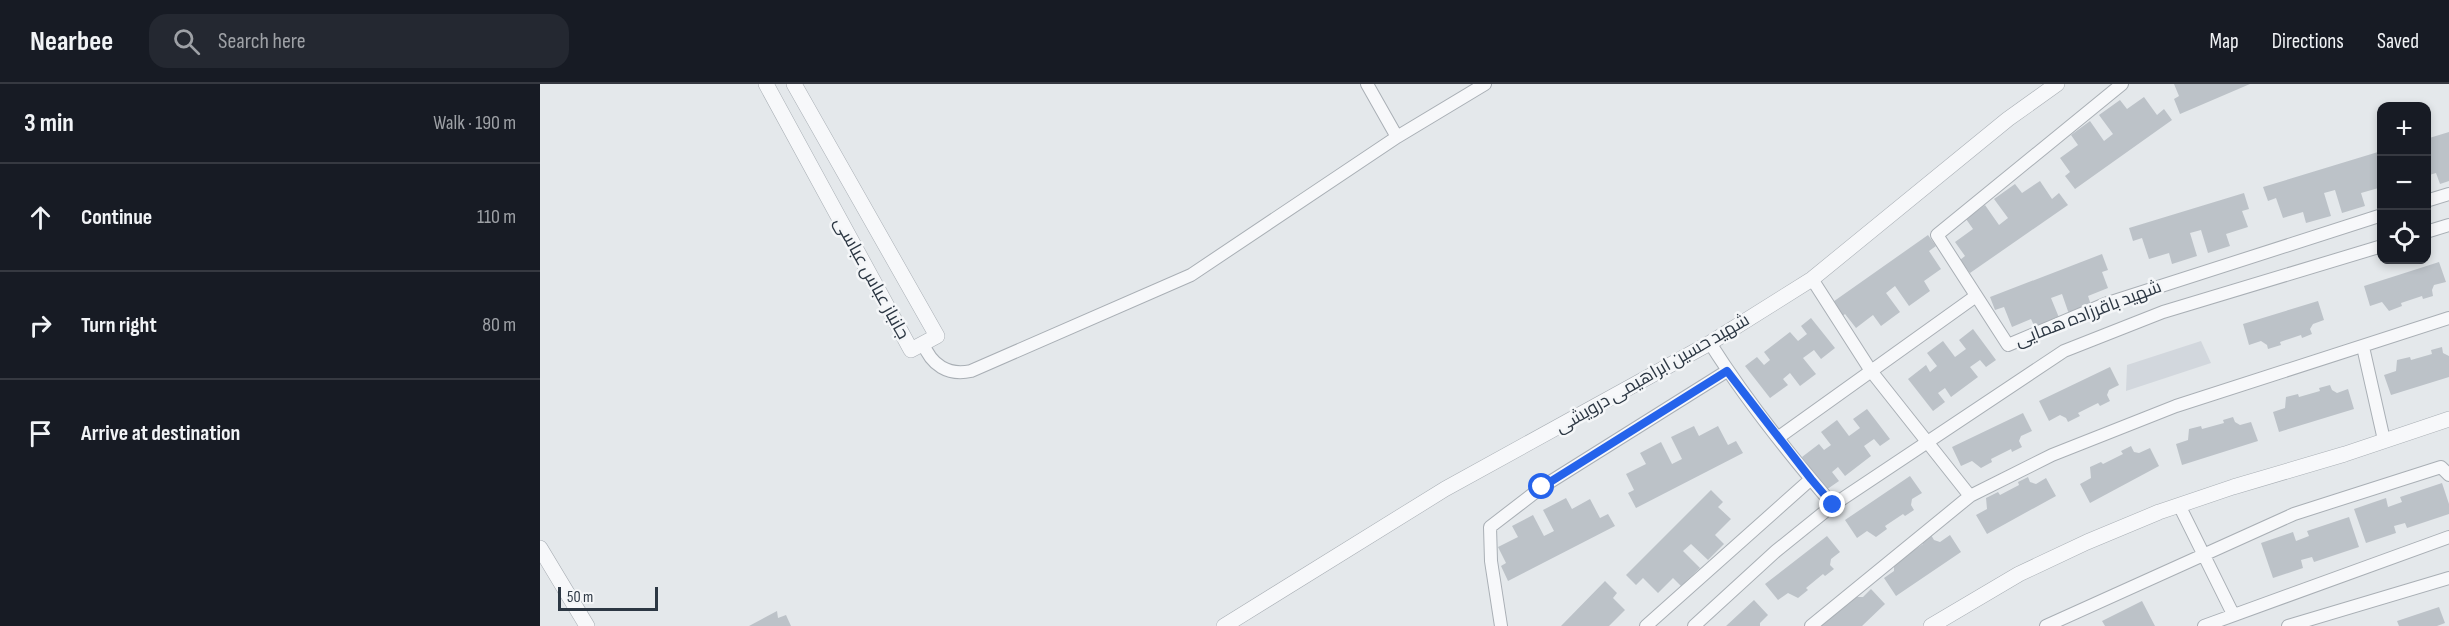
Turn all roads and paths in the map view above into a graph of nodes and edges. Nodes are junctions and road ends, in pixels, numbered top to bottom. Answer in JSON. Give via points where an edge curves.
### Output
{"nodes":[{"id":1,"x":766,"y":84,"type":"edge"},
{"id":2,"x":794,"y":84,"type":"edge"},
{"id":3,"x":1366,"y":84,"type":"edge"},
{"id":4,"x":1485,"y":84,"type":"edge"},
{"id":5,"x":2057,"y":84,"type":"edge"},
{"id":6,"x":2122,"y":84,"type":"edge"},
{"id":7,"x":1397,"y":137,"type":"junction"},
{"id":8,"x":2449,"y":194,"type":"edge"},
{"id":9,"x":858,"y":195,"type":"junction"},
{"id":10,"x":2431,"y":200,"type":"edge"},
{"id":11,"x":834,"y":208,"type":"junction"},
{"id":12,"x":2377,"y":217,"type":"edge"},
{"id":13,"x":2449,"y":225,"type":"edge"},
{"id":14,"x":2431,"y":231,"type":"edge"},
{"id":15,"x":2377,"y":248,"type":"edge"},
{"id":16,"x":1812,"y":279,"type":"junction"},
{"id":17,"x":1976,"y":296,"type":"junction"},
{"id":18,"x":2449,"y":318,"type":"edge"},
{"id":19,"x":923,"y":343,"type":"junction"},
{"id":20,"x":1710,"y":343,"type":"junction"},
{"id":21,"x":2363,"y":347,"type":"junction"},
{"id":22,"x":1871,"y":370,"type":"junction"},
{"id":23,"x":1727,"y":371,"type":"junction"},
{"id":24,"x":2449,"y":419,"type":"edge"},
{"id":25,"x":1779,"y":437,"type":"junction"},
{"id":26,"x":2384,"y":440,"type":"junction"},
{"id":27,"x":1926,"y":443,"type":"junction"},
{"id":28,"x":2449,"y":475,"type":"edge"},
{"id":29,"x":1811,"y":479,"type":"junction"},
{"id":30,"x":1970,"y":496,"type":"junction"},
{"id":31,"x":1833,"y":505,"type":"junction"},
{"id":32,"x":2179,"y":505,"type":"junction"},
{"id":33,"x":2449,"y":537,"type":"edge"},
{"id":34,"x":540,"y":548,"type":"edge"},
{"id":35,"x":2204,"y":556,"type":"junction"},
{"id":36,"x":2449,"y":578,"type":"edge"},
{"id":37,"x":2233,"y":614,"type":"junction"},
{"id":38,"x":587,"y":626,"type":"edge"},
{"id":39,"x":1224,"y":626,"type":"edge"},
{"id":40,"x":1501,"y":626,"type":"edge"},
{"id":41,"x":1646,"y":626,"type":"edge"},
{"id":42,"x":1694,"y":626,"type":"edge"},
{"id":43,"x":1811,"y":626,"type":"edge"},
{"id":44,"x":1931,"y":626,"type":"edge"},
{"id":45,"x":2046,"y":626,"type":"edge"},
{"id":46,"x":2204,"y":626,"type":"edge"},
{"id":47,"x":2288,"y":626,"type":"edge"}],
"edges":[{"from":1,"to":11,"type":"street","name":"جانباز عباس عباسی"},
{"from":2,"to":9,"type":"street","name":"جانباز عباس عباسی"},
{"from":3,"to":7,"type":"street"},
{"from":4,"to":7,"type":"street"},
{"from":5,"to":16,"type":"street","name":"شهید حسین ابراهیمی درویشی","via":[[2008,119]]},
{"from":6,"to":17,"type":"street","name":"شهید باقرزاده همایی","via":[[1937,235]]},
{"from":7,"to":19,"type":"street","via":[[1191,275],[997,361],[957,374],[928,356]]},
{"from":8,"to":10,"type":"street"},
{"from":9,"to":11,"type":"street"},
{"from":9,"to":19,"type":"street","name":"جانباز عباس عباسی","via":[[937,336]]},
{"from":11,"to":19,"type":"street","name":"جانباز عباس عباسی","via":[[911,350]]},
{"from":12,"to":17,"type":"street","name":"شهید باقرزاده همایی","via":[[2105,304],[2008,345]]},
{"from":13,"to":14,"type":"street"},
{"from":15,"to":27,"type":"street","via":[[2163,312],[2064,351]]},
{"from":16,"to":20,"type":"street","name":"شهید حسین ابراهیمی درویشی"},
{"from":16,"to":22,"type":"street"},
{"from":17,"to":22,"type":"street"},
{"from":18,"to":21,"type":"street"},
{"from":20,"to":23,"type":"street"},
{"from":20,"to":39,"type":"street","name":"شهید حسین ابراهیمی درویشی","via":[[1445,489]]},
{"from":21,"to":26,"type":"street"},
{"from":21,"to":30,"type":"street","via":[[2176,406],[2052,455]]},
{"from":22,"to":25,"type":"street"},
{"from":22,"to":27,"type":"street"},
{"from":23,"to":25,"type":"street"},
{"from":23,"to":40,"type":"street","via":[[1542,487],[1490,527]]},
{"from":24,"to":26,"type":"street"},
{"from":25,"to":29,"type":"street"},
{"from":26,"to":32,"type":"street"},
{"from":27,"to":30,"type":"street"},
{"from":27,"to":31,"type":"street"},
{"from":28,"to":35,"type":"street","via":[[2442,467],[2380,485],[2294,514]]},
{"from":29,"to":31,"type":"street"},
{"from":29,"to":41,"type":"street"},
{"from":30,"to":43,"type":"street"},
{"from":31,"to":42,"type":"street"},
{"from":32,"to":35,"type":"street"},
{"from":32,"to":44,"type":"street","via":[[2019,574]]},
{"from":33,"to":37,"type":"street"},
{"from":34,"to":38,"type":"street"},
{"from":35,"to":37,"type":"street"},
{"from":35,"to":45,"type":"street"},
{"from":36,"to":47,"type":"street"},
{"from":37,"to":46,"type":"street"}]}
